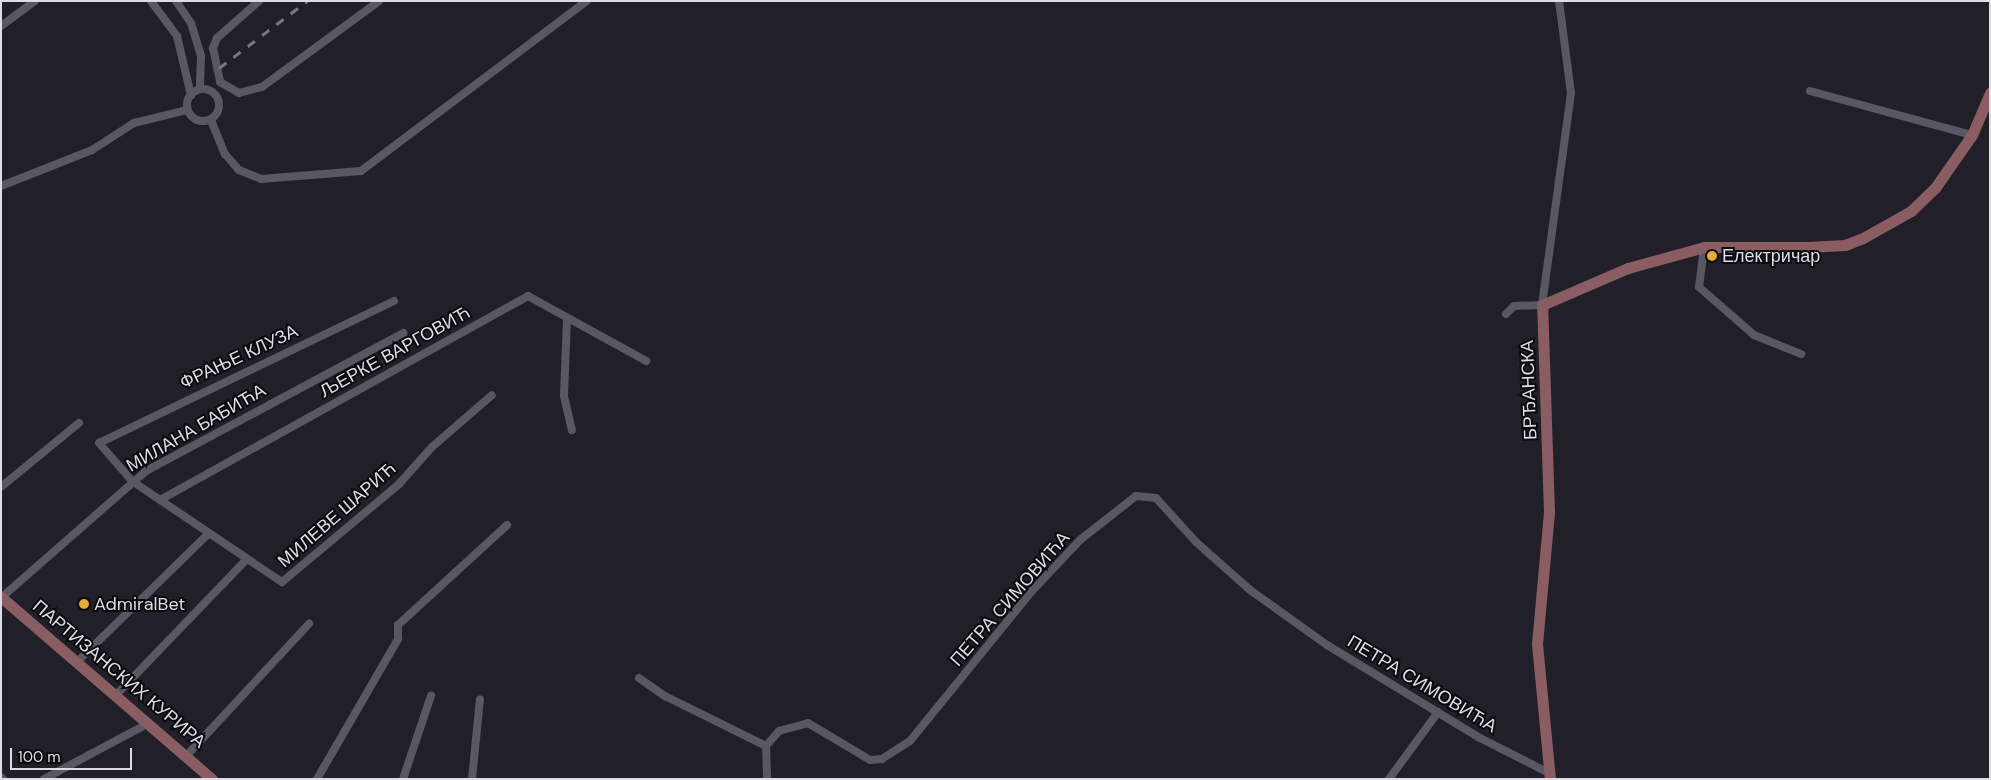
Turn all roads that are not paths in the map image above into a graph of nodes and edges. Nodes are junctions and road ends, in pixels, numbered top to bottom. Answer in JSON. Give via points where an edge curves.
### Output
{"nodes":[{"id":1,"x":35,"y":1,"type":"edge"},
{"id":2,"x":151,"y":1,"type":"edge"},
{"id":3,"x":176,"y":1,"type":"edge"},
{"id":4,"x":259,"y":1,"type":"edge"},
{"id":5,"x":379,"y":1,"type":"edge"},
{"id":6,"x":587,"y":1,"type":"edge"},
{"id":7,"x":1559,"y":1,"type":"edge"},
{"id":8,"x":1,"y":26,"type":"edge"},
{"id":9,"x":200,"y":89,"type":"junction"},
{"id":10,"x":1810,"y":90,"type":"dead end"},
{"id":11,"x":1990,"y":93,"type":"edge"},
{"id":12,"x":191,"y":95,"type":"junction"},
{"id":13,"x":187,"y":110,"type":"junction"},
{"id":14,"x":211,"y":120,"type":"junction"},
{"id":15,"x":1972,"y":135,"type":"junction"},
{"id":16,"x":1,"y":186,"type":"edge"},
{"id":17,"x":1704,"y":247,"type":"junction"},
{"id":18,"x":394,"y":300,"type":"dead end"},
{"id":19,"x":1542,"y":305,"type":"junction"},
{"id":20,"x":1506,"y":314,"type":"dead end"},
{"id":21,"x":567,"y":318,"type":"junction"},
{"id":22,"x":403,"y":333,"type":"dead end"},
{"id":23,"x":1801,"y":354,"type":"dead end"},
{"id":24,"x":646,"y":361,"type":"dead end"},
{"id":25,"x":492,"y":395,"type":"dead end"},
{"id":26,"x":79,"y":423,"type":"dead end"},
{"id":27,"x":572,"y":430,"type":"dead end"},
{"id":28,"x":99,"y":443,"type":"joint"},
{"id":29,"x":132,"y":481,"type":"junction"},
{"id":30,"x":1,"y":487,"type":"edge"},
{"id":31,"x":160,"y":500,"type":"junction"},
{"id":32,"x":506,"y":526,"type":"dead end"},
{"id":33,"x":208,"y":534,"type":"junction"},
{"id":34,"x":246,"y":560,"type":"junction"},
{"id":35,"x":1,"y":597,"type":"edge"},
{"id":36,"x":309,"y":624,"type":"dead end"},
{"id":37,"x":78,"y":661,"type":"junction"},
{"id":38,"x":639,"y":678,"type":"dead end"},
{"id":39,"x":117,"y":694,"type":"junction"},
{"id":40,"x":431,"y":696,"type":"dead end"},
{"id":41,"x":480,"y":699,"type":"dead end"},
{"id":42,"x":1438,"y":712,"type":"junction"},
{"id":43,"x":149,"y":723,"type":"junction"},
{"id":44,"x":766,"y":746,"type":"junction"},
{"id":45,"x":188,"y":754,"type":"junction"},
{"id":46,"x":1549,"y":776,"type":"edge"},
{"id":47,"x":44,"y":779,"type":"edge"},
{"id":48,"x":212,"y":779,"type":"edge"},
{"id":49,"x":317,"y":779,"type":"edge"},
{"id":50,"x":403,"y":779,"type":"edge"},
{"id":51,"x":472,"y":779,"type":"edge"},
{"id":52,"x":767,"y":779,"type":"edge"},
{"id":53,"x":1389,"y":779,"type":"edge"}],
"edges":[{"from":1,"to":8,"type":"street"},
{"from":2,"to":12,"type":"street","via":[[177,36]]},
{"from":3,"to":9,"type":"street","via":[[191,23],[201,56]]},
{"from":4,"to":5,"type":"street","via":[[213,48],[220,82],[240,93],[262,87]]},
{"from":6,"to":14,"type":"street","via":[[361,171],[261,179],[239,170],[225,154]]},
{"from":7,"to":19,"type":"street","name":"БРЂАНСКА","via":[[1571,94]]},
{"from":9,"to":12,"type":"street"},
{"from":9,"to":14,"type":"street","via":[[218,98],[218,113]]},
{"from":10,"to":15,"type":"street"},
{"from":11,"to":15,"type":"street"},
{"from":12,"to":13,"type":"street"},
{"from":13,"to":14,"type":"street","via":[[200,122]]},
{"from":13,"to":16,"type":"street","via":[[134,123],[92,150]]},
{"from":15,"to":17,"type":"street","via":[[1940,181],[1911,211],[1863,238],[1816,247]]},
{"from":17,"to":19,"type":"street","via":[[1628,268]]},
{"from":17,"to":23,"type":"street","via":[[1699,287],[1754,335]]},
{"from":18,"to":28,"type":"street","name":"ФРАЊЕ КЛУЗА"},
{"from":19,"to":20,"type":"street","via":[[1514,306]]},
{"from":19,"to":46,"type":"street","name":"БРЂАНСКА","via":[[1549,512],[1536,644]]},
{"from":21,"to":24,"type":"street","name":"ЉЕРКЕ ВАРГОВИЋ"},
{"from":21,"to":27,"type":"street","via":[[564,396]]},
{"from":21,"to":31,"type":"street","name":"ЉЕРКЕ ВАРГОВИЋ","via":[[528,296]]},
{"from":22,"to":29,"type":"street","name":"МИЛАНА БАБИЋА","via":[[264,404]]},
{"from":25,"to":34,"type":"street","name":"МИЛЕВЕ ШАРИЋ","via":[[432,447],[399,484],[282,582]]},
{"from":26,"to":30,"type":"street"},
{"from":28,"to":29,"type":"street","name":"МИЛЕВЕ ШАРИЋ"},
{"from":29,"to":31,"type":"street","name":"МИЛЕВЕ ШАРИЋ"},
{"from":29,"to":35,"type":"street","name":"МИЛАНА БАБИЋА"},
{"from":31,"to":33,"type":"street","name":"МИЛЕВЕ ШАРИЋ"},
{"from":32,"to":49,"type":"street","via":[[398,626],[398,639]]},
{"from":33,"to":34,"type":"street","name":"МИЛЕВЕ ШАРИЋ"},
{"from":33,"to":37,"type":"street"},
{"from":34,"to":39,"type":"street"},
{"from":35,"to":37,"type":"street","name":"ПАРТИЗАНСКИХ КУРИРА"},
{"from":36,"to":45,"type":"street"},
{"from":37,"to":39,"type":"street","name":"ПАРТИЗАНСКИХ КУРИРА"},
{"from":38,"to":44,"type":"street","via":[[666,696]]},
{"from":39,"to":43,"type":"street","name":"ПАРТИЗАНСКИХ КУРИРА"},
{"from":40,"to":50,"type":"street"},
{"from":41,"to":51,"type":"street"},
{"from":42,"to":44,"type":"street","name":"ПЕТРА СИМОВИЋА","via":[[1319,640],[1250,590],[1196,542],[1156,498],[1136,496],[1080,540],[1032,591],[910,741],[882,759],[870,760],[808,723],[779,731]]},
{"from":42,"to":46,"type":"street","name":"ПЕТРА СИМОВИЋА"},
{"from":42,"to":53,"type":"street"},
{"from":43,"to":45,"type":"street","name":"ПАРТИЗАНСКИХ КУРИРА"},
{"from":43,"to":47,"type":"street"},
{"from":44,"to":52,"type":"street"},
{"from":45,"to":48,"type":"street","name":"ПАРТИЗАНСКИХ КУРИРА"}]}
